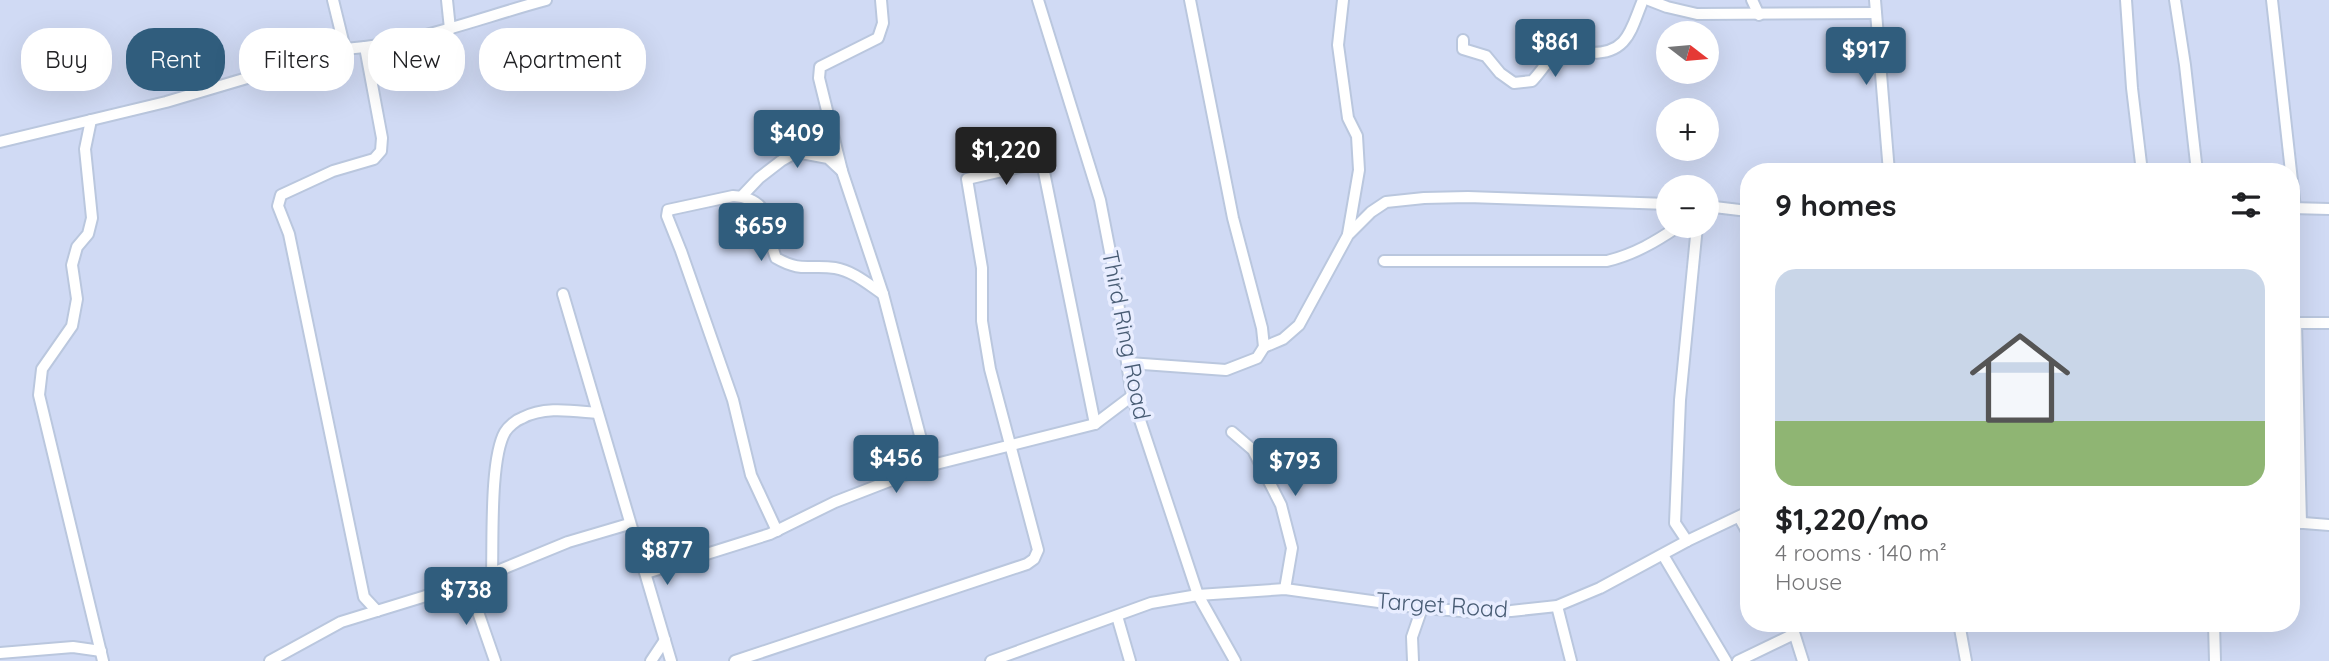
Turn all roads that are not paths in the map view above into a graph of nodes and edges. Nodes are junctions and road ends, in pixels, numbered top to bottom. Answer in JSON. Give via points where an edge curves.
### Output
{"nodes":[{"id":1,"x":333,"y":0,"type":"edge"},
{"id":2,"x":447,"y":0,"type":"edge"},
{"id":3,"x":546,"y":0,"type":"edge"},
{"id":4,"x":881,"y":0,"type":"edge"},
{"id":5,"x":1038,"y":0,"type":"edge"},
{"id":6,"x":1190,"y":0,"type":"edge"},
{"id":7,"x":1343,"y":0,"type":"edge"},
{"id":8,"x":1643,"y":0,"type":"edge"},
{"id":9,"x":1649,"y":0,"type":"edge"},
{"id":10,"x":1752,"y":0,"type":"edge"},
{"id":11,"x":1875,"y":0,"type":"edge"},
{"id":12,"x":2126,"y":0,"type":"edge"},
{"id":13,"x":2175,"y":0,"type":"edge"},
{"id":14,"x":2272,"y":0,"type":"edge"},
{"id":15,"x":1876,"y":13,"type":"junction"},
{"id":16,"x":1759,"y":15,"type":"junction"},
{"id":17,"x":340,"y":28,"type":"edge"},
{"id":18,"x":450,"y":28,"type":"edge"},
{"id":19,"x":453,"y":28,"type":"edge"},
{"id":20,"x":1463,"y":40,"type":"dead end"},
{"id":21,"x":365,"y":47,"type":"junction"},
{"id":22,"x":368,"y":47,"type":"edge"},
{"id":23,"x":354,"y":48,"type":"edge"},
{"id":24,"x":239,"y":80,"type":"edge"},
{"id":25,"x":90,"y":120,"type":"junction"},
{"id":26,"x":831,"y":124,"type":"junction"},
{"id":27,"x":0,"y":142,"type":"edge"},
{"id":28,"x":796,"y":152,"type":"junction"},
{"id":29,"x":1888,"y":163,"type":"edge"},
{"id":30,"x":2141,"y":163,"type":"edge"},
{"id":31,"x":2196,"y":163,"type":"edge"},
{"id":32,"x":2288,"y":163,"type":"edge"},
{"id":33,"x":842,"y":171,"type":"junction"},
{"id":34,"x":742,"y":196,"type":"junction"},
{"id":35,"x":1656,"y":204,"type":"edge"},
{"id":36,"x":1719,"y":208,"type":"edge"},
{"id":37,"x":2300,"y":208,"type":"edge"},
{"id":38,"x":2329,"y":209,"type":"edge"},
{"id":39,"x":1740,"y":210,"type":"edge"},
{"id":40,"x":1348,"y":235,"type":"junction"},
{"id":41,"x":1662,"y":238,"type":"edge"},
{"id":42,"x":1696,"y":238,"type":"edge"},
{"id":43,"x":1384,"y":261,"type":"dead end"},
{"id":44,"x":563,"y":294,"type":"dead end"},
{"id":45,"x":883,"y":294,"type":"junction"},
{"id":46,"x":2300,"y":323,"type":"edge"},
{"id":47,"x":2329,"y":323,"type":"edge"},
{"id":48,"x":1264,"y":347,"type":"junction"},
{"id":49,"x":1129,"y":363,"type":"junction"},
{"id":50,"x":1132,"y":396,"type":"junction"},
{"id":51,"x":597,"y":413,"type":"junction"},
{"id":52,"x":1095,"y":424,"type":"junction"},
{"id":53,"x":1232,"y":432,"type":"dead end"},
{"id":54,"x":1011,"y":446,"type":"junction"},
{"id":55,"x":928,"y":466,"type":"junction"},
{"id":56,"x":1740,"y":516,"type":"edge"},
{"id":57,"x":2300,"y":522,"type":"edge"},
{"id":58,"x":629,"y":524,"type":"junction"},
{"id":59,"x":2329,"y":524,"type":"edge"},
{"id":60,"x":777,"y":531,"type":"junction"},
{"id":61,"x":1687,"y":541,"type":"junction"},
{"id":62,"x":1664,"y":555,"type":"junction"},
{"id":63,"x":492,"y":572,"type":"junction"},
{"id":64,"x":646,"y":573,"type":"junction"},
{"id":65,"x":468,"y":583,"type":"junction"},
{"id":66,"x":1285,"y":589,"type":"junction"},
{"id":67,"x":1198,"y":595,"type":"junction"},
{"id":68,"x":1557,"y":606,"type":"junction"},
{"id":69,"x":1422,"y":608,"type":"junction"},
{"id":70,"x":377,"y":611,"type":"junction"},
{"id":71,"x":1117,"y":616,"type":"junction"},
{"id":72,"x":1786,"y":632,"type":"edge"},
{"id":73,"x":1794,"y":632,"type":"edge"},
{"id":74,"x":1961,"y":632,"type":"edge"},
{"id":75,"x":2214,"y":632,"type":"edge"},
{"id":76,"x":665,"y":640,"type":"junction"},
{"id":77,"x":0,"y":653,"type":"edge"},
{"id":78,"x":102,"y":656,"type":"edge"},
{"id":79,"x":270,"y":661,"type":"edge"},
{"id":80,"x":495,"y":661,"type":"edge"},
{"id":81,"x":651,"y":661,"type":"edge"},
{"id":82,"x":671,"y":661,"type":"edge"},
{"id":83,"x":735,"y":661,"type":"edge"},
{"id":84,"x":991,"y":661,"type":"edge"},
{"id":85,"x":1130,"y":661,"type":"edge"},
{"id":86,"x":1235,"y":661,"type":"edge"},
{"id":87,"x":1412,"y":661,"type":"edge"},
{"id":88,"x":1571,"y":661,"type":"edge"},
{"id":89,"x":1726,"y":661,"type":"edge"},
{"id":90,"x":1738,"y":661,"type":"edge"},
{"id":91,"x":1803,"y":661,"type":"edge"},
{"id":92,"x":1966,"y":661,"type":"edge"},
{"id":93,"x":2215,"y":661,"type":"edge"}],
"edges":[{"from":1,"to":17,"type":"street"},
{"from":2,"to":18,"type":"street"},
{"from":3,"to":19,"type":"street"},
{"from":4,"to":26,"type":"street","via":[[883,23],[878,38],[820,67]]},
{"from":5,"to":49,"type":"street","name":"Third Ring Road","via":[[1100,200]]},
{"from":6,"to":48,"type":"street"},
{"from":7,"to":40,"type":"street","via":[[1338,45],[1348,118],[1357,136],[1359,170]]},
{"from":8,"to":20,"type":"street","via":[[1625,41],[1610,50],[1590,53],[1569,49],[1552,57],[1532,81],[1514,83],[1486,56],[1463,49]]},
{"from":9,"to":16,"type":"street","via":[[1697,14]]},
{"from":10,"to":16,"type":"street"},
{"from":11,"to":15,"type":"street"},
{"from":12,"to":30,"type":"street"},
{"from":13,"to":31,"type":"street"},
{"from":14,"to":32,"type":"street"},
{"from":15,"to":16,"type":"street"},
{"from":15,"to":29,"type":"street"},
{"from":21,"to":22,"type":"street"},
{"from":21,"to":23,"type":"street"},
{"from":21,"to":70,"type":"street","via":[[381,151],[374,159],[333,171],[281,195],[278,206],[289,234],[364,597]]},
{"from":24,"to":25,"type":"street"},
{"from":25,"to":27,"type":"street"},
{"from":25,"to":78,"type":"street","via":[[85,149],[92,218],[72,265],[77,299],[72,326],[42,369],[39,395]]},
{"from":26,"to":28,"type":"street","via":[[813,143]]},
{"from":26,"to":33,"type":"street"},
{"from":28,"to":33,"type":"street","via":[[828,158]]},
{"from":28,"to":34,"type":"street"},
{"from":33,"to":45,"type":"street"},
{"from":34,"to":45,"type":"street","via":[[758,203],[766,214],[776,258],[799,269],[835,268],[856,275]]},
{"from":34,"to":60,"type":"street","via":[[668,210],[667,216],[733,400],[751,475]]},
{"from":35,"to":40,"type":"street","via":[[1424,198],[1386,202]]},
{"from":36,"to":39,"type":"street"},
{"from":37,"to":38,"type":"street"},
{"from":40,"to":48,"type":"street","via":[[1299,324]]},
{"from":41,"to":43,"type":"street","via":[[1607,261]]},
{"from":42,"to":61,"type":"street","via":[[1680,400],[1675,523]]},
{"from":44,"to":51,"type":"street"},
{"from":45,"to":55,"type":"street"},
{"from":46,"to":47,"type":"street"},
{"from":48,"to":49,"type":"street","via":[[1257,358],[1226,370]]},
{"from":49,"to":50,"type":"street","name":"Third Ring Road"},
{"from":50,"to":52,"type":"street"},
{"from":50,"to":67,"type":"street","name":"Third Ring Road"},
{"from":51,"to":58,"type":"street"},
{"from":51,"to":63,"type":"street","via":[[557,409],[522,418],[506,429],[494,491]]},
{"from":52,"to":54,"type":"street"},
{"from":52,"to":54,"type":"street","via":[[1042,162],[967,179],[982,268],[982,321]]},
{"from":53,"to":66,"type":"street","via":[[1253,450],[1281,505],[1292,548]]},
{"from":54,"to":55,"type":"street"},
{"from":54,"to":83,"type":"street","via":[[1038,550],[1034,559]]},
{"from":55,"to":60,"type":"street","via":[[835,502]]},
{"from":56,"to":61,"type":"street","name":"Target Road"},
{"from":57,"to":59,"type":"street"},
{"from":58,"to":63,"type":"street"},
{"from":58,"to":64,"type":"street"},
{"from":60,"to":64,"type":"street"},
{"from":61,"to":62,"type":"street","name":"Target Road"},
{"from":62,"to":68,"type":"street","name":"Target Road"},
{"from":62,"to":89,"type":"street"},
{"from":63,"to":65,"type":"street"},
{"from":64,"to":76,"type":"street"},
{"from":65,"to":70,"type":"street"},
{"from":65,"to":80,"type":"street"},
{"from":66,"to":67,"type":"street","name":"Target Road"},
{"from":66,"to":69,"type":"street","name":"Target Road"},
{"from":67,"to":71,"type":"street","name":"Target Road","via":[[1151,603]]},
{"from":67,"to":86,"type":"street","name":"Third Ring Road"},
{"from":68,"to":69,"type":"street","name":"Target Road","via":[[1475,612]]},
{"from":68,"to":88,"type":"street"},
{"from":69,"to":87,"type":"street","via":[[1412,637]]},
{"from":70,"to":79,"type":"street","via":[[341,622]]},
{"from":71,"to":84,"type":"street","name":"Target Road"},
{"from":71,"to":85,"type":"street"},
{"from":72,"to":90,"type":"street"},
{"from":73,"to":91,"type":"street"},
{"from":74,"to":92,"type":"street"},
{"from":75,"to":93,"type":"street"},
{"from":76,"to":81,"type":"street"},
{"from":76,"to":82,"type":"street"},
{"from":77,"to":78,"type":"street","via":[[72,647]]}]}
